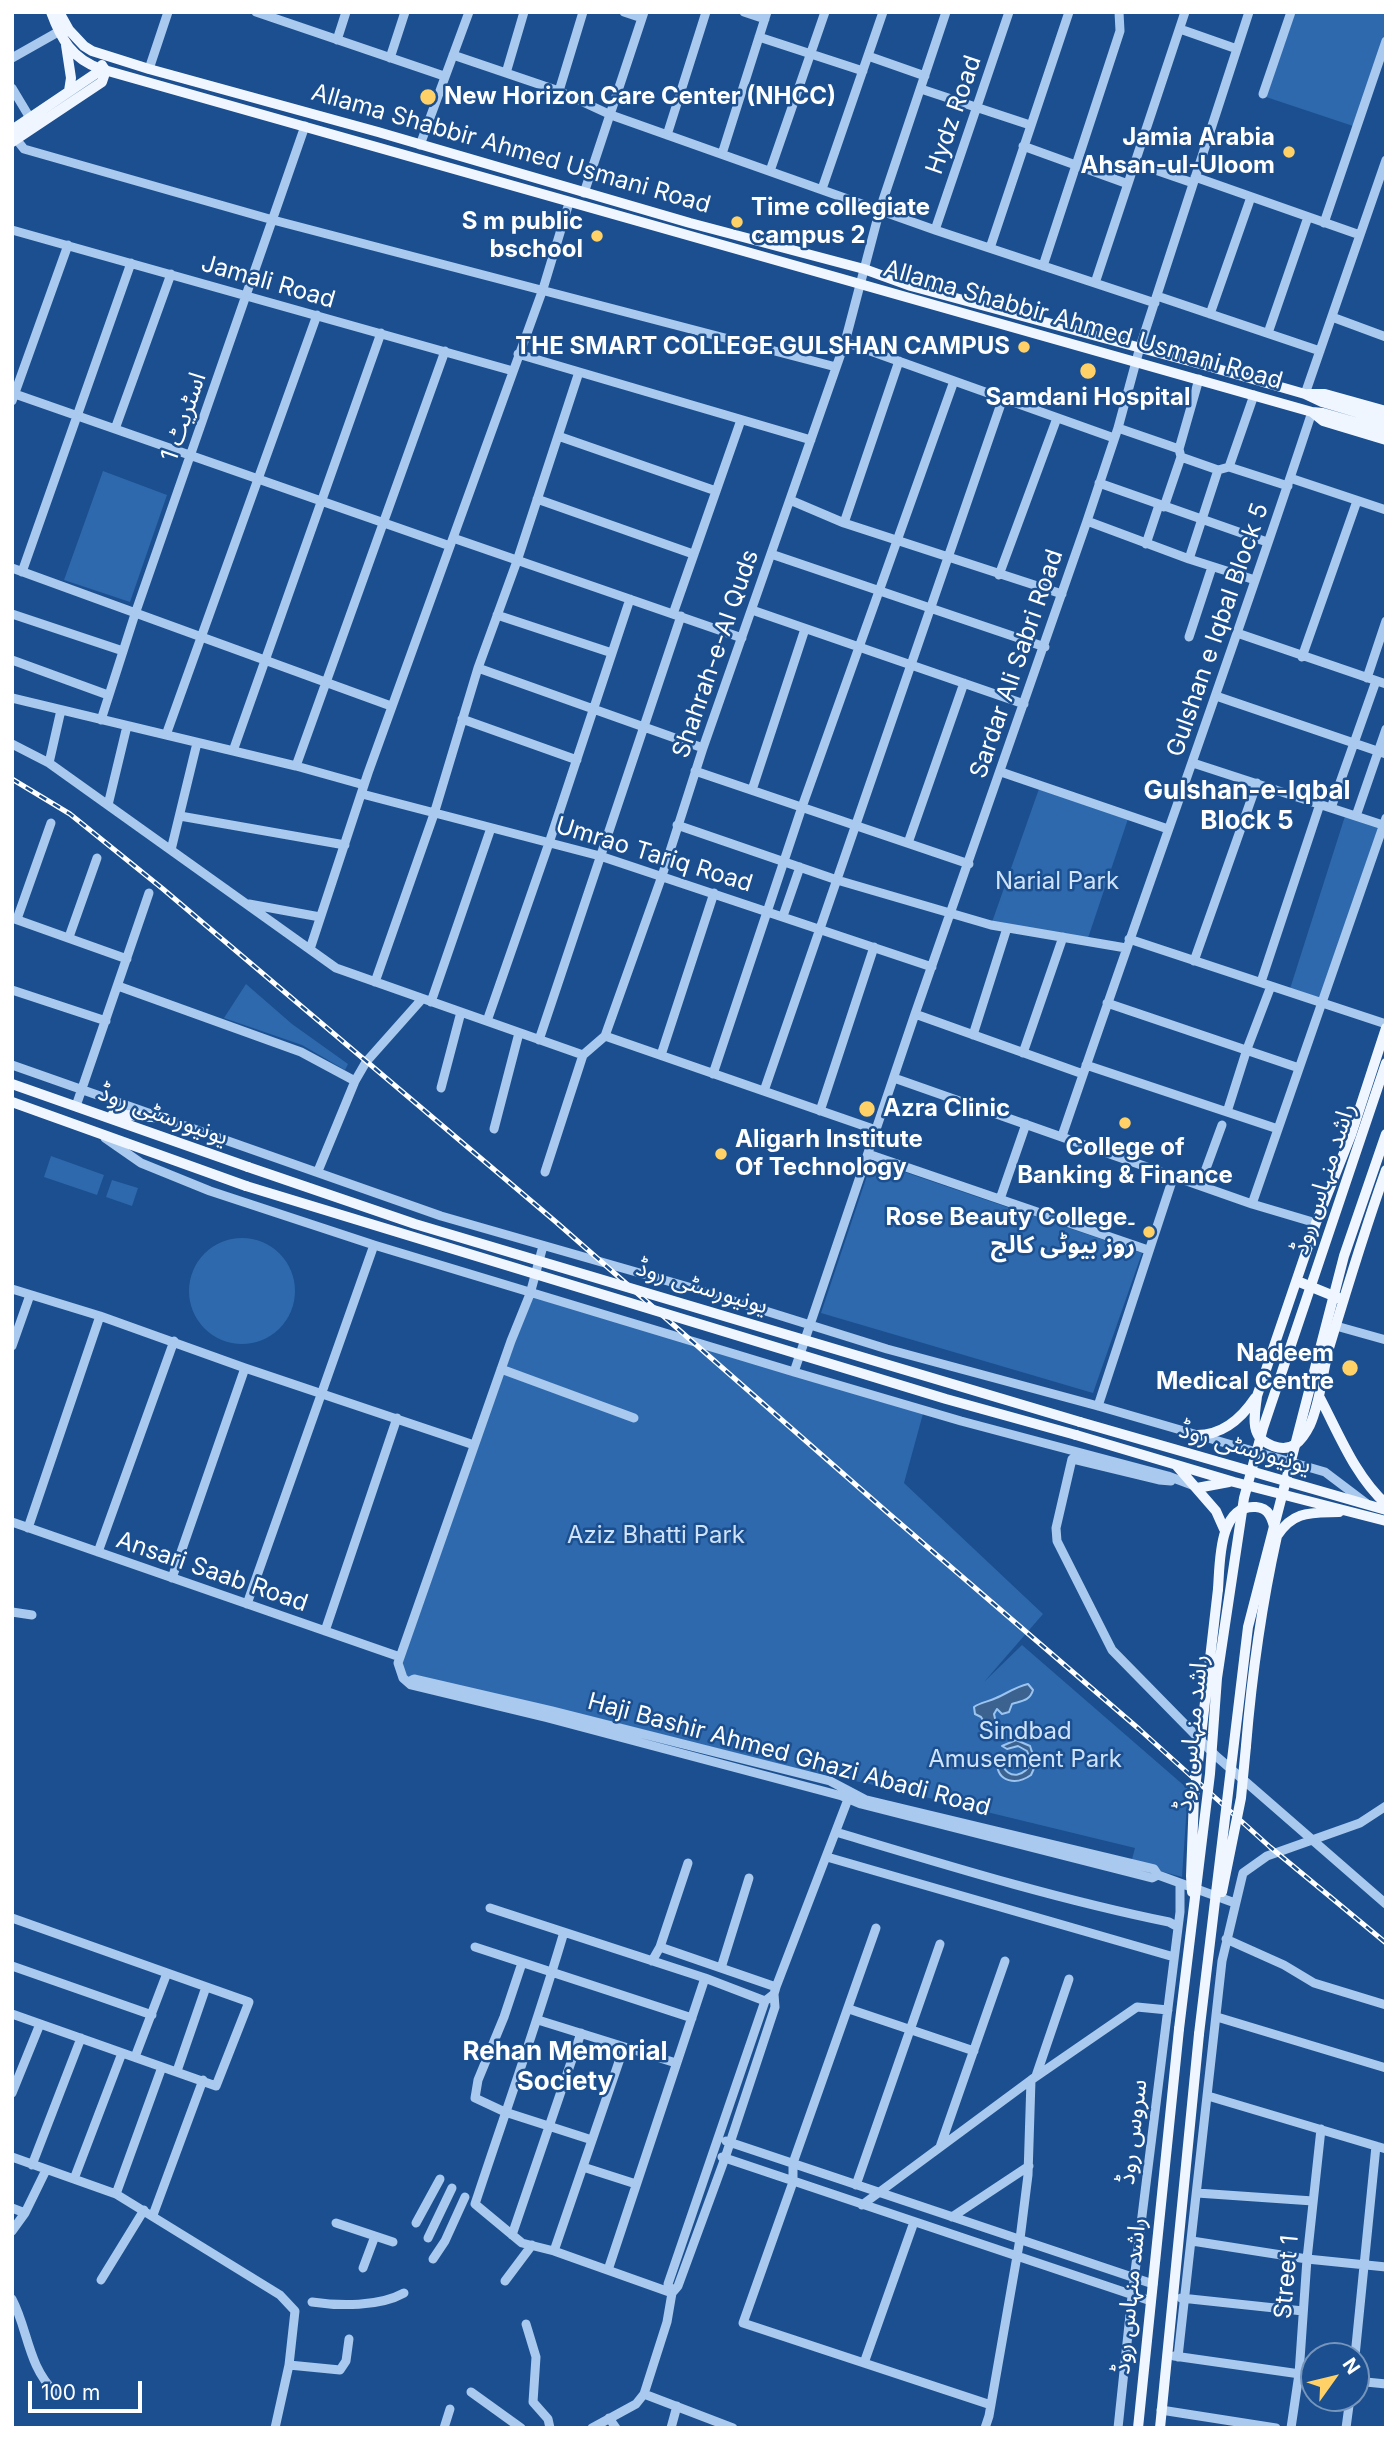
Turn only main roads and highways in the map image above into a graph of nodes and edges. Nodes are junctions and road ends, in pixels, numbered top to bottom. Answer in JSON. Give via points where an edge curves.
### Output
{"nodes":[{"id":1,"x":51,"y":12,"type":"edge"},
{"id":2,"x":60,"y":12,"type":"edge"},
{"id":3,"x":66,"y":45,"type":"junction"},
{"id":4,"x":93,"y":51,"type":"junction"},
{"id":5,"x":122,"y":60,"type":"junction"},
{"id":6,"x":103,"y":69,"type":"junction"},
{"id":7,"x":69,"y":91,"type":"junction"},
{"id":8,"x":13,"y":136,"type":"edge"},
{"id":9,"x":1305,"y":394,"type":"junction"},
{"id":10,"x":1319,"y":409,"type":"junction"},
{"id":11,"x":1386,"y":411,"type":"edge"},
{"id":12,"x":1386,"y":421,"type":"edge"},
{"id":13,"x":1386,"y":431,"type":"edge"},
{"id":14,"x":1386,"y":440,"type":"edge"},
{"id":15,"x":1386,"y":1026,"type":"edge"},
{"id":16,"x":1386,"y":1063,"type":"edge"},
{"id":17,"x":12,"y":1084,"type":"edge"},
{"id":18,"x":12,"y":1102,"type":"edge"},
{"id":19,"x":96,"y":1113,"type":"junction"},
{"id":20,"x":165,"y":1118,"type":"road end"},
{"id":21,"x":1386,"y":1134,"type":"edge"},
{"id":22,"x":1386,"y":1170,"type":"edge"},
{"id":23,"x":1297,"y":1281,"type":"junction"},
{"id":24,"x":1343,"y":1300,"type":"junction"},
{"id":25,"x":1257,"y":1396,"type":"junction"},
{"id":26,"x":1320,"y":1398,"type":"junction"},
{"id":27,"x":1197,"y":1435,"type":"road end"},
{"id":28,"x":1176,"y":1465,"type":"junction"},
{"id":29,"x":1234,"y":1482,"type":"junction"},
{"id":30,"x":1197,"y":1488,"type":"junction"},
{"id":31,"x":1386,"y":1504,"type":"edge"},
{"id":32,"x":1386,"y":1510,"type":"edge"},
{"id":33,"x":1352,"y":1511,"type":"junction"},
{"id":34,"x":1386,"y":1521,"type":"edge"},
{"id":35,"x":1224,"y":1529,"type":"junction"},
{"id":36,"x":1277,"y":1536,"type":"junction"},
{"id":37,"x":1194,"y":1909,"type":"junction"},
{"id":38,"x":1213,"y":1929,"type":"junction"},
{"id":39,"x":1138,"y":2428,"type":"edge"},
{"id":40,"x":1160,"y":2428,"type":"edge"}],
"edges":[{"from":1,"to":3,"type":"main road"},
{"from":2,"to":4,"type":"main road","via":[[76,39]]},
{"from":3,"to":6,"type":"main road","name":"Allama Shabbir Ahmed Usmani Road","via":[[87,63]]},
{"from":3,"to":7,"type":"main road"},
{"from":4,"to":5,"type":"main road","name":"Allama Shabbir Ahmed Usmani Road"},
{"from":4,"to":6,"type":"main road"},
{"from":5,"to":6,"type":"main road"},
{"from":5,"to":9,"type":"main road","name":"Allama Shabbir Ahmed Usmani Road"},
{"from":6,"to":7,"type":"main road"},
{"from":6,"to":8,"type":"main road","via":[[99,85]]},
{"from":6,"to":10,"type":"main road","name":"Allama Shabbir Ahmed Usmani Road","via":[[1254,395]]},
{"from":7,"to":8,"type":"main road"},
{"from":9,"to":10,"type":"main road","name":"Allama Shabbir Ahmed Usmani Road"},
{"from":9,"to":11,"type":"main road","via":[[1325,394]]},
{"from":10,"to":12,"type":"main road"},
{"from":10,"to":13,"type":"main road"},
{"from":10,"to":14,"type":"main road","via":[[1323,421]]},
{"from":15,"to":23,"type":"main road"},
{"from":16,"to":37,"type":"main road","name":"راشد منہاس روڈ","bridge":true,"via":[[1263,1428],[1244,1499],[1217,1678]]},
{"from":17,"to":19,"type":"main road","name":"یونیورسٹی روڈ"},
{"from":18,"to":28,"type":"main road","name":"یونیورسٹی روڈ","bridge":true,"via":[[246,1186]]},
{"from":19,"to":20,"type":"main road"},
{"from":19,"to":32,"type":"main road","name":"یونیورسٹی روڈ","bridge":true,"via":[[415,1224]]},
{"from":21,"to":38,"type":"main road","name":"راشد منہاس روڈ","bridge":true,"via":[[1344,1256],[1248,1627]]},
{"from":22,"to":24,"type":"main road"},
{"from":23,"to":24,"type":"main road"},
{"from":23,"to":25,"type":"main road"},
{"from":24,"to":26,"type":"main road"},
{"from":25,"to":26,"type":"main road","via":[[1256,1432],[1264,1441],[1289,1449],[1309,1427]]},
{"from":25,"to":27,"type":"main road","via":[[1240,1418],[1210,1435]]},
{"from":26,"to":31,"type":"main road","via":[[1357,1468]]},
{"from":28,"to":29,"type":"main road","name":"یونیورسٹی روڈ"},
{"from":28,"to":30,"type":"main road"},
{"from":29,"to":30,"type":"main road"},
{"from":29,"to":33,"type":"main road","name":"یونیورسٹی روڈ"},
{"from":30,"to":35,"type":"main road"},
{"from":33,"to":34,"type":"main road","name":"یونیورسٹی روڈ"},
{"from":33,"to":36,"type":"main road","via":[[1298,1516]]},
{"from":35,"to":36,"type":"main road","via":[[1237,1513],[1252,1506],[1266,1510]]},
{"from":35,"to":37,"type":"main road","bridge":true,"via":[[1194,1797]]},
{"from":36,"to":38,"type":"main road","bridge":true,"via":[[1259,1620],[1241,1798]]},
{"from":37,"to":39,"type":"main road","name":"راشد منہاس روڈ","bridge":true},
{"from":38,"to":40,"type":"main road","name":"راشد منہاس روڈ","bridge":true,"via":[[1199,2034],[1173,2356]]}]}
